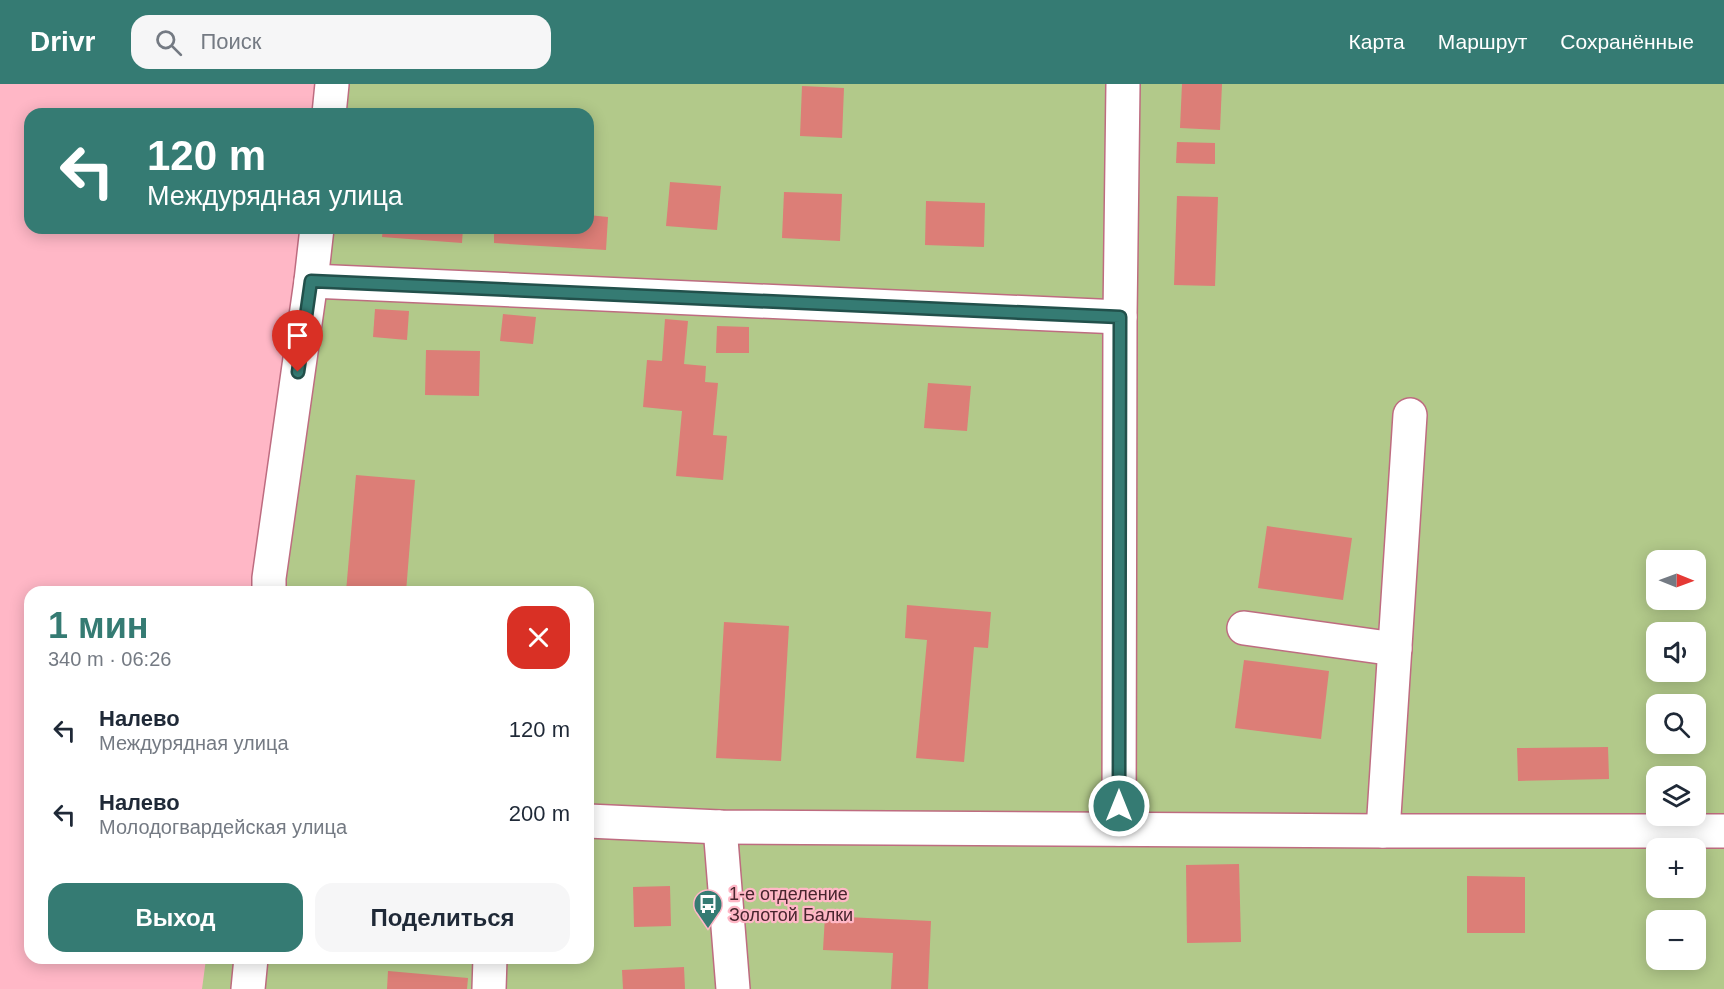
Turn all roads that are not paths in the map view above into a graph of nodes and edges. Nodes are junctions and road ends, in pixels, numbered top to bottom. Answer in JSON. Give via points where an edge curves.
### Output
{"nodes":[{"id":1,"x":332,"y":84,"type":"edge"},
{"id":2,"x":1123,"y":84,"type":"edge"},
{"id":3,"x":329,"y":108,"type":"edge"},
{"id":4,"x":316,"y":234,"type":"edge"},
{"id":5,"x":311,"y":281,"type":"junction"},
{"id":6,"x":1120,"y":317,"type":"junction"},
{"id":7,"x":1410,"y":415,"type":"dead end"},
{"id":8,"x":269,"y":586,"type":"edge"},
{"id":9,"x":1244,"y":628,"type":"dead end"},
{"id":10,"x":1395,"y":649,"type":"junction"},
{"id":11,"x":594,"y":821,"type":"edge"},
{"id":12,"x":720,"y":827,"type":"junction"},
{"id":13,"x":1119,"y":830,"type":"junction"},
{"id":14,"x":1383,"y":831,"type":"junction"},
{"id":15,"x":1724,"y":831,"type":"edge"},
{"id":16,"x":250,"y":964,"type":"edge"},
{"id":17,"x":490,"y":964,"type":"edge"},
{"id":18,"x":248,"y":989,"type":"edge"},
{"id":19,"x":489,"y":989,"type":"edge"},
{"id":20,"x":733,"y":989,"type":"edge"}],
"edges":[{"from":1,"to":3,"type":"street"},
{"from":2,"to":6,"type":"street"},
{"from":4,"to":5,"type":"street"},
{"from":5,"to":6,"type":"street"},
{"from":5,"to":8,"type":"street"},
{"from":6,"to":13,"type":"street"},
{"from":7,"to":10,"type":"street"},
{"from":9,"to":10,"type":"street"},
{"from":10,"to":14,"type":"street"},
{"from":11,"to":12,"type":"street"},
{"from":12,"to":13,"type":"street"},
{"from":12,"to":20,"type":"street"},
{"from":13,"to":14,"type":"street"},
{"from":14,"to":15,"type":"street"},
{"from":16,"to":18,"type":"street"},
{"from":17,"to":19,"type":"street"}]}
